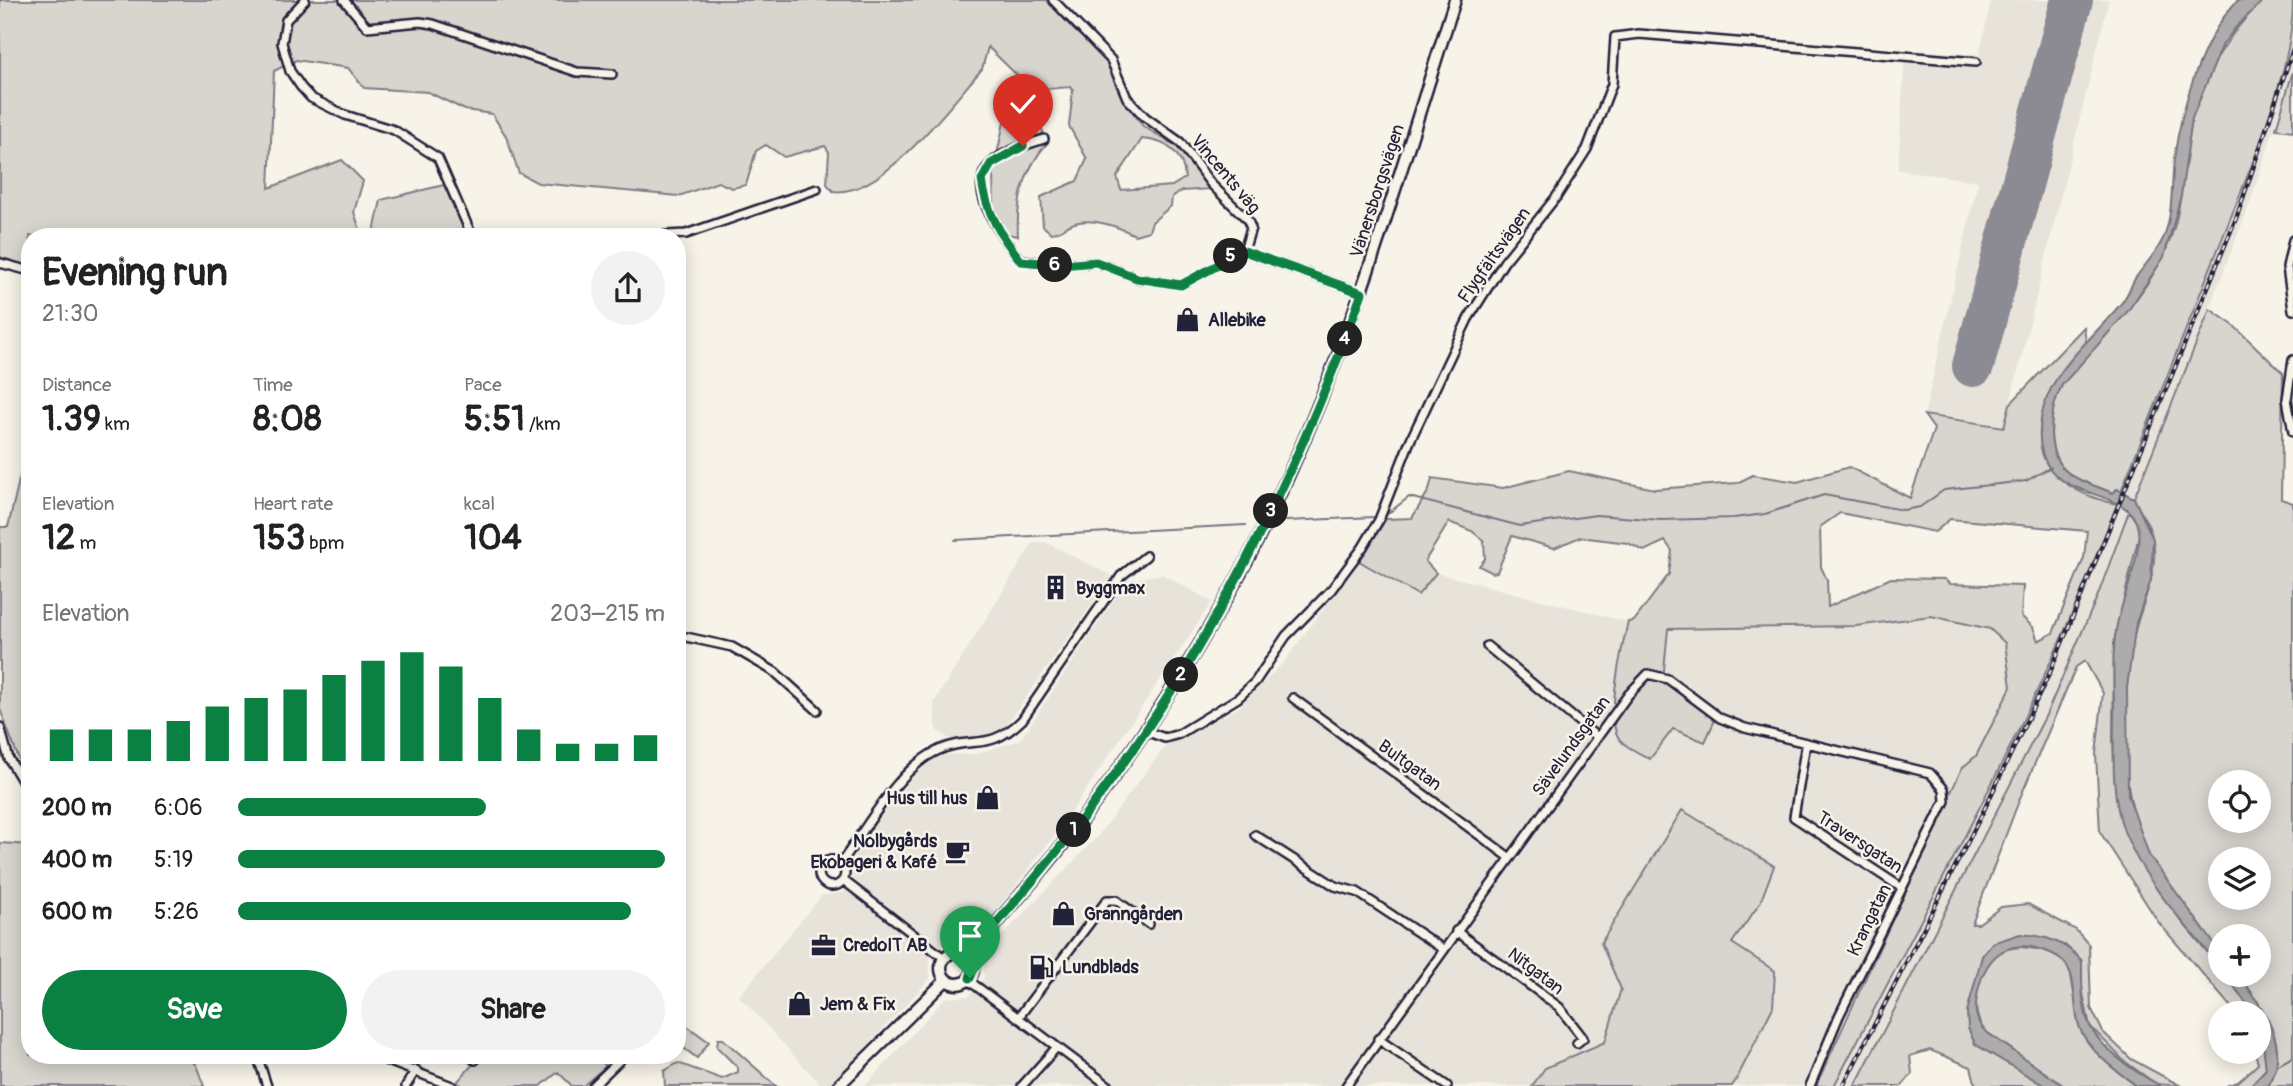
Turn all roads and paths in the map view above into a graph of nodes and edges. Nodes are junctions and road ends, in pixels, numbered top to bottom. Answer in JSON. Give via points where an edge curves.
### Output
{"nodes":[{"id":1,"x":305,"y":0,"type":"edge"},
{"id":2,"x":344,"y":0,"type":"edge"},
{"id":3,"x":1053,"y":0,"type":"edge"},
{"id":4,"x":1455,"y":0,"type":"edge"},
{"id":5,"x":1976,"y":62,"type":"dead end"},
{"id":6,"x":612,"y":74,"type":"dead end"},
{"id":7,"x":1044,"y":139,"type":"dead end"},
{"id":8,"x":817,"y":189,"type":"dead end"},
{"id":9,"x":469,"y":228,"type":"edge"},
{"id":10,"x":686,"y":234,"type":"edge"},
{"id":11,"x":2293,"y":240,"type":"edge"},
{"id":12,"x":1244,"y":251,"type":"junction"},
{"id":13,"x":0,"y":263,"type":"edge"},
{"id":14,"x":21,"y":269,"type":"edge"},
{"id":15,"x":1362,"y":293,"type":"junction"},
{"id":16,"x":2293,"y":310,"type":"edge"},
{"id":17,"x":2293,"y":360,"type":"edge"},
{"id":18,"x":2293,"y":432,"type":"edge"},
{"id":19,"x":1146,"y":556,"type":"dead end"},
{"id":20,"x":686,"y":637,"type":"edge"},
{"id":21,"x":1487,"y":646,"type":"dead end"},
{"id":22,"x":1293,"y":698,"type":"dead end"},
{"id":23,"x":817,"y":710,"type":"dead end"},
{"id":24,"x":0,"y":727,"type":"edge"},
{"id":25,"x":1145,"y":731,"type":"junction"},
{"id":26,"x":1597,"y":737,"type":"junction"},
{"id":27,"x":1806,"y":743,"type":"junction"},
{"id":28,"x":2,"y":745,"type":"edge"},
{"id":29,"x":1930,"y":773,"type":"joint"},
{"id":30,"x":21,"y":778,"type":"edge"},
{"id":31,"x":1255,"y":835,"type":"dead end"},
{"id":32,"x":1509,"y":858,"type":"junction"},
{"id":33,"x":841,"y":863,"type":"junction"},
{"id":34,"x":843,"y":880,"type":"junction"},
{"id":35,"x":1902,"y":888,"type":"junction"},
{"id":36,"x":1149,"y":924,"type":"dead end"},
{"id":37,"x":1456,"y":931,"type":"junction"},
{"id":38,"x":1443,"y":949,"type":"junction"},
{"id":39,"x":970,"y":957,"type":"junction"},
{"id":40,"x":944,"y":958,"type":"junction"},
{"id":41,"x":946,"y":980,"type":"junction"},
{"id":42,"x":968,"y":980,"type":"junction"},
{"id":43,"x":1018,"y":1018,"type":"junction"},
{"id":44,"x":1378,"y":1039,"type":"junction"},
{"id":45,"x":1577,"y":1043,"type":"dead end"},
{"id":46,"x":1056,"y":1048,"type":"junction"},
{"id":47,"x":260,"y":1064,"type":"edge"},
{"id":48,"x":399,"y":1064,"type":"edge"},
{"id":49,"x":616,"y":1064,"type":"edge"},
{"id":50,"x":416,"y":1070,"type":"junction"},
{"id":51,"x":267,"y":1086,"type":"edge"},
{"id":52,"x":406,"y":1086,"type":"edge"},
{"id":53,"x":452,"y":1086,"type":"edge"},
{"id":54,"x":593,"y":1086,"type":"edge"},
{"id":55,"x":838,"y":1086,"type":"edge"},
{"id":56,"x":1022,"y":1086,"type":"edge"},
{"id":57,"x":1109,"y":1086,"type":"edge"},
{"id":58,"x":1346,"y":1086,"type":"edge"},
{"id":59,"x":1447,"y":1086,"type":"edge"},
{"id":60,"x":1810,"y":1086,"type":"edge"}],
"edges":[{"from":1,"to":9,"type":"street","via":[[286,20],[282,43],[290,71],[301,87],[311,98],[345,115],[394,130],[438,158]]},
{"from":2,"to":6,"type":"street","via":[[367,27],[433,24],[578,72]]},
{"from":3,"to":12,"type":"street","name":"Vincents väg","via":[[1111,60],[1127,98],[1144,117],[1180,142],[1210,184],[1247,219],[1251,228]]},
{"from":4,"to":15,"type":"main road","name":"Vänersborgsvägen"},
{"from":5,"to":25,"type":"street","name":"Flygfältsvägen","via":[[1639,34],[1615,37],[1612,84],[1587,149],[1468,319],[1410,441],[1379,520],[1343,576],[1286,636],[1264,672],[1238,698],[1179,734],[1165,738]]},
{"from":7,"to":12,"type":"street","via":[[1007,153],[986,169],[982,180],[990,215],[1021,261],[1096,262],[1137,278],[1181,285]]},
{"from":8,"to":10,"type":"street"},
{"from":11,"to":16,"type":"street","via":[[2287,267]]},
{"from":12,"to":15,"type":"street"},
{"from":13,"to":14,"type":"street"},
{"from":15,"to":25,"type":"main road","name":"Vänersborgsvägen","via":[[1272,510],[1225,601]]},
{"from":17,"to":18,"type":"street","via":[[2287,399]]},
{"from":19,"to":33,"type":"street","via":[[1121,576],[1022,720],[1005,736],[941,749],[909,769]]},
{"from":20,"to":23,"type":"street","via":[[732,647],[775,672]]},
{"from":21,"to":26,"type":"street"},
{"from":22,"to":32,"type":"street","name":"Bultgatan"},
{"from":24,"to":28,"type":"street"},
{"from":25,"to":39,"type":"main road","name":"Vänersborgsvägen","via":[[1060,847]]},
{"from":26,"to":27,"type":"street","name":"Sävelundsgatan","via":[[1647,674],[1668,679],[1720,718]]},
{"from":26,"to":32,"type":"street","name":"Sävelundsgatan"},
{"from":27,"to":29,"type":"street","name":"Sävelundsgatan"},
{"from":27,"to":35,"type":"street","name":"Traversgatan","via":[[1794,817]]},
{"from":28,"to":30,"type":"street"},
{"from":29,"to":35,"type":"street","name":"Krangatan","via":[[1944,789],[1945,801]]},
{"from":31,"to":38,"type":"street","via":[[1335,886],[1357,892]]},
{"from":32,"to":37,"type":"street","name":"Sävelundsgatan"},
{"from":33,"to":34,"type":"street"},
{"from":33,"to":34,"type":"street","via":[[826,861],[819,874],[830,885]]},
{"from":34,"to":40,"type":"street"},
{"from":35,"to":60,"type":"street","name":"Krangatan"},
{"from":36,"to":43,"type":"street","via":[[1116,900],[1107,900]]},
{"from":37,"to":38,"type":"street","name":"Sävelundsgatan"},
{"from":37,"to":45,"type":"street","name":"Nitgatan","via":[[1559,1007],[1583,1038]]},
{"from":38,"to":44,"type":"street","name":"Sävelundsgatan"},
{"from":39,"to":40,"type":"main road","via":[[957,951]]},
{"from":39,"to":42,"type":"main road","via":[[974,967]]},
{"from":40,"to":41,"type":"main road","via":[[941,969]]},
{"from":41,"to":42,"type":"main road","via":[[957,984]]},
{"from":41,"to":55,"type":"main road"},
{"from":42,"to":43,"type":"street"},
{"from":43,"to":46,"type":"street"},
{"from":44,"to":58,"type":"street","name":"Sävelundsgatan"},
{"from":44,"to":59,"type":"street"},
{"from":46,"to":56,"type":"street"},
{"from":46,"to":57,"type":"street"},
{"from":47,"to":51,"type":"street"},
{"from":48,"to":50,"type":"street"},
{"from":49,"to":54,"type":"street"},
{"from":50,"to":52,"type":"street"},
{"from":50,"to":53,"type":"street"}]}
